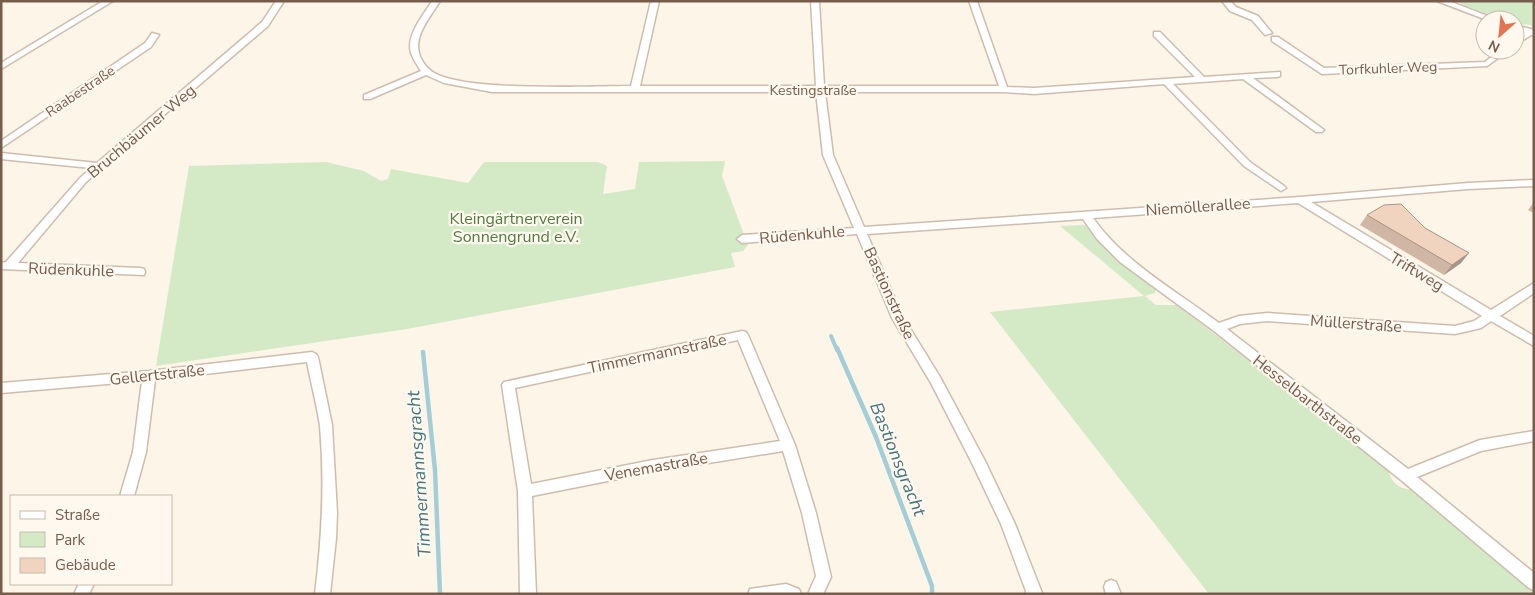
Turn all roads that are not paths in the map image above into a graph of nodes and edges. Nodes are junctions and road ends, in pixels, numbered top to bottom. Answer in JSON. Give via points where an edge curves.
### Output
{"nodes":[{"id":1,"x":109,"y":1,"type":"edge"},
{"id":2,"x":280,"y":1,"type":"edge"},
{"id":3,"x":436,"y":1,"type":"edge"},
{"id":4,"x":655,"y":1,"type":"edge"},
{"id":5,"x":815,"y":1,"type":"edge"},
{"id":6,"x":973,"y":1,"type":"edge"},
{"id":7,"x":1226,"y":1,"type":"edge"},
{"id":8,"x":1441,"y":1,"type":"edge"},
{"id":9,"x":1475,"y":13,"type":"edge"},
{"id":10,"x":1157,"y":34,"type":"dead end"},
{"id":11,"x":156,"y":35,"type":"dead end"},
{"id":12,"x":1492,"y":60,"type":"edge"},
{"id":13,"x":1,"y":66,"type":"edge"},
{"id":14,"x":426,"y":72,"type":"junction"},
{"id":15,"x":1277,"y":74,"type":"dead end"},
{"id":16,"x":1244,"y":76,"type":"junction"},
{"id":17,"x":1201,"y":78,"type":"junction"},
{"id":18,"x":1165,"y":81,"type":"junction"},
{"id":19,"x":636,"y":89,"type":"junction"},
{"id":20,"x":1004,"y":89,"type":"junction"},
{"id":21,"x":820,"y":90,"type":"junction"},
{"id":22,"x":367,"y":97,"type":"dead end"},
{"id":23,"x":1319,"y":130,"type":"dead end"},
{"id":24,"x":1,"y":145,"type":"edge"},
{"id":25,"x":1,"y":156,"type":"edge"},
{"id":26,"x":100,"y":166,"type":"junction"},
{"id":27,"x":1534,"y":183,"type":"edge"},
{"id":28,"x":1281,"y":188,"type":"dead end"},
{"id":29,"x":1300,"y":200,"type":"junction"},
{"id":30,"x":1085,"y":214,"type":"junction"},
{"id":31,"x":862,"y":230,"type":"junction"},
{"id":32,"x":742,"y":239,"type":"dead end"},
{"id":33,"x":5,"y":266,"type":"edge"},
{"id":34,"x":140,"y":272,"type":"dead end"},
{"id":35,"x":1534,"y":287,"type":"edge"},
{"id":36,"x":1492,"y":317,"type":"junction"},
{"id":37,"x":1218,"y":328,"type":"junction"},
{"id":38,"x":1534,"y":342,"type":"edge"},
{"id":39,"x":149,"y":376,"type":"junction"},
{"id":40,"x":1,"y":388,"type":"edge"},
{"id":41,"x":1534,"y":436,"type":"edge"},
{"id":42,"x":788,"y":445,"type":"junction"},
{"id":43,"x":1406,"y":476,"type":"junction"},
{"id":44,"x":525,"y":490,"type":"junction"},
{"id":45,"x":126,"y":495,"type":"edge"},
{"id":46,"x":1534,"y":583,"type":"edge"},
{"id":47,"x":322,"y":594,"type":"edge"},
{"id":48,"x":528,"y":594,"type":"edge"},
{"id":49,"x":755,"y":594,"type":"edge"},
{"id":50,"x":794,"y":594,"type":"edge"},
{"id":51,"x":815,"y":594,"type":"edge"},
{"id":52,"x":1032,"y":594,"type":"edge"}],
"edges":[{"from":1,"to":13,"type":"street"},
{"from":2,"to":26,"type":"street","name":"Bruchbäumer Weg","via":[[265,24]]},
{"from":3,"to":14,"type":"street","via":[[414,43],[415,54]]},
{"from":4,"to":19,"type":"street"},
{"from":5,"to":21,"type":"street","name":"Bastionstraße"},
{"from":6,"to":20,"type":"street"},
{"from":7,"to":12,"type":"street","name":"Torfkuhler Weg","via":[[1233,9],[1255,18],[1271,36],[1322,71],[1487,64]]},
{"from":8,"to":9,"type":"street"},
{"from":10,"to":17,"type":"street"},
{"from":11,"to":24,"type":"street","name":"Raabestraße","via":[[148,45]]},
{"from":14,"to":19,"type":"street","name":"Kestingstraße","via":[[447,80],[492,88]]},
{"from":14,"to":22,"type":"street"},
{"from":15,"to":16,"type":"street","name":"Kestingstraße"},
{"from":16,"to":17,"type":"street","name":"Kestingstraße"},
{"from":16,"to":23,"type":"street"},
{"from":17,"to":18,"type":"street","name":"Kestingstraße"},
{"from":18,"to":20,"type":"street","name":"Kestingstraße","via":[[1034,91]]},
{"from":18,"to":28,"type":"street","via":[[1246,164]]},
{"from":19,"to":21,"type":"street","name":"Kestingstraße"},
{"from":20,"to":21,"type":"street","name":"Kestingstraße"},
{"from":21,"to":31,"type":"street","name":"Bastionstraße","via":[[828,155]]},
{"from":25,"to":26,"type":"street"},
{"from":26,"to":33,"type":"street","name":"Bruchbäumer Weg","via":[[83,180]]},
{"from":27,"to":29,"type":"street","name":"Niemöllerallee"},
{"from":29,"to":30,"type":"street","name":"Niemöllerallee"},
{"from":29,"to":36,"type":"street","name":"Triftweg"},
{"from":30,"to":31,"type":"street","name":"Niemöllerallee"},
{"from":30,"to":37,"type":"street","name":"Hesselbarthstraße","via":[[1101,237],[1124,259]]},
{"from":31,"to":32,"type":"street","name":"Rüdenkuhle"},
{"from":31,"to":52,"type":"street","name":"Bastionstraße","via":[[898,318],[936,380],[1008,524]]},
{"from":33,"to":34,"type":"street","name":"Rüdenkuhle"},
{"from":35,"to":36,"type":"street","name":"Müllerstraße"},
{"from":36,"to":37,"type":"street","name":"Müllerstraße","via":[[1477,325],[1455,330],[1267,317],[1239,320]]},
{"from":36,"to":38,"type":"street","name":"Triftweg"},
{"from":37,"to":43,"type":"street","name":"Hesselbarthstraße"},
{"from":39,"to":40,"type":"street","name":"Gellertstraße"},
{"from":39,"to":45,"type":"street","via":[[143,439]]},
{"from":39,"to":47,"type":"street","name":"Gellertstraße","via":[[312,357],[326,425],[330,513]]},
{"from":41,"to":43,"type":"street","via":[[1480,446]]},
{"from":42,"to":44,"type":"street","name":"Venemastraße"},
{"from":42,"to":44,"type":"street","name":"Timmermannstraße","via":[[742,335],[508,385]]},
{"from":42,"to":51,"type":"street","name":"Timmermannstraße","via":[[824,577]]},
{"from":43,"to":46,"type":"street","name":"Hesselbarthstraße"},
{"from":44,"to":48,"type":"street","name":"Timmermannstraße"},
{"from":49,"to":50,"type":"street","via":[[786,590]]}]}
